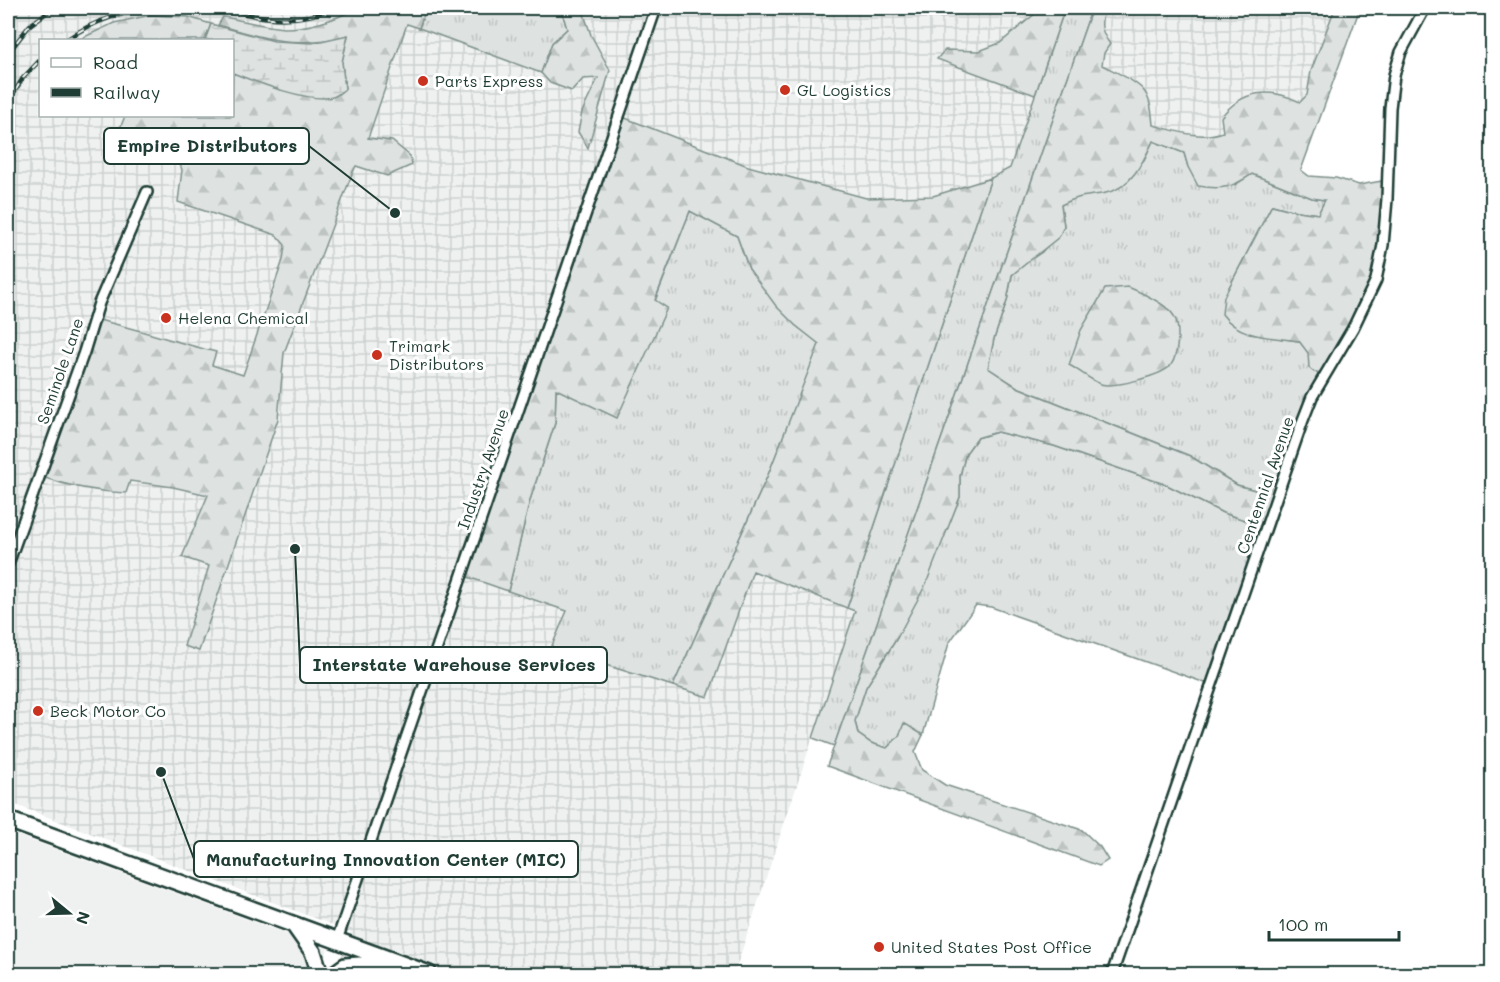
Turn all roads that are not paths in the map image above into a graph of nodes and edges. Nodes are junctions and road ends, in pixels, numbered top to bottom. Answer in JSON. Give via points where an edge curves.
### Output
{"nodes":[{"id":1,"x":656,"y":8,"type":"edge"},
{"id":2,"x":1425,"y":8,"type":"edge"},
{"id":3,"x":147,"y":192,"type":"dead end"},
{"id":4,"x":8,"y":564,"type":"edge"},
{"id":5,"x":8,"y":820,"type":"edge"},
{"id":6,"x":292,"y":923,"type":"junction"},
{"id":7,"x":337,"y":940,"type":"junction"},
{"id":8,"x":397,"y":962,"type":"junction"},
{"id":9,"x":320,"y":975,"type":"edge"},
{"id":10,"x":334,"y":975,"type":"edge"},
{"id":11,"x":429,"y":975,"type":"edge"},
{"id":12,"x":1112,"y":975,"type":"edge"}],
"edges":[{"from":1,"to":7,"type":"street","name":"Industry Avenue"},
{"from":2,"to":12,"type":"street","name":"Centennial Avenue","via":[[1401,52],[1394,75],[1387,200],[1377,280],[1303,420]]},
{"from":3,"to":4,"type":"street","name":"Seminole Lane","via":[[99,303]]},
{"from":5,"to":6,"type":"main road"},
{"from":6,"to":7,"type":"main road"},
{"from":6,"to":9,"type":"main road","via":[[313,952]]},
{"from":7,"to":8,"type":"main road"},
{"from":8,"to":10,"type":"main road","via":[[345,966]]},
{"from":8,"to":11,"type":"main road"}]}
